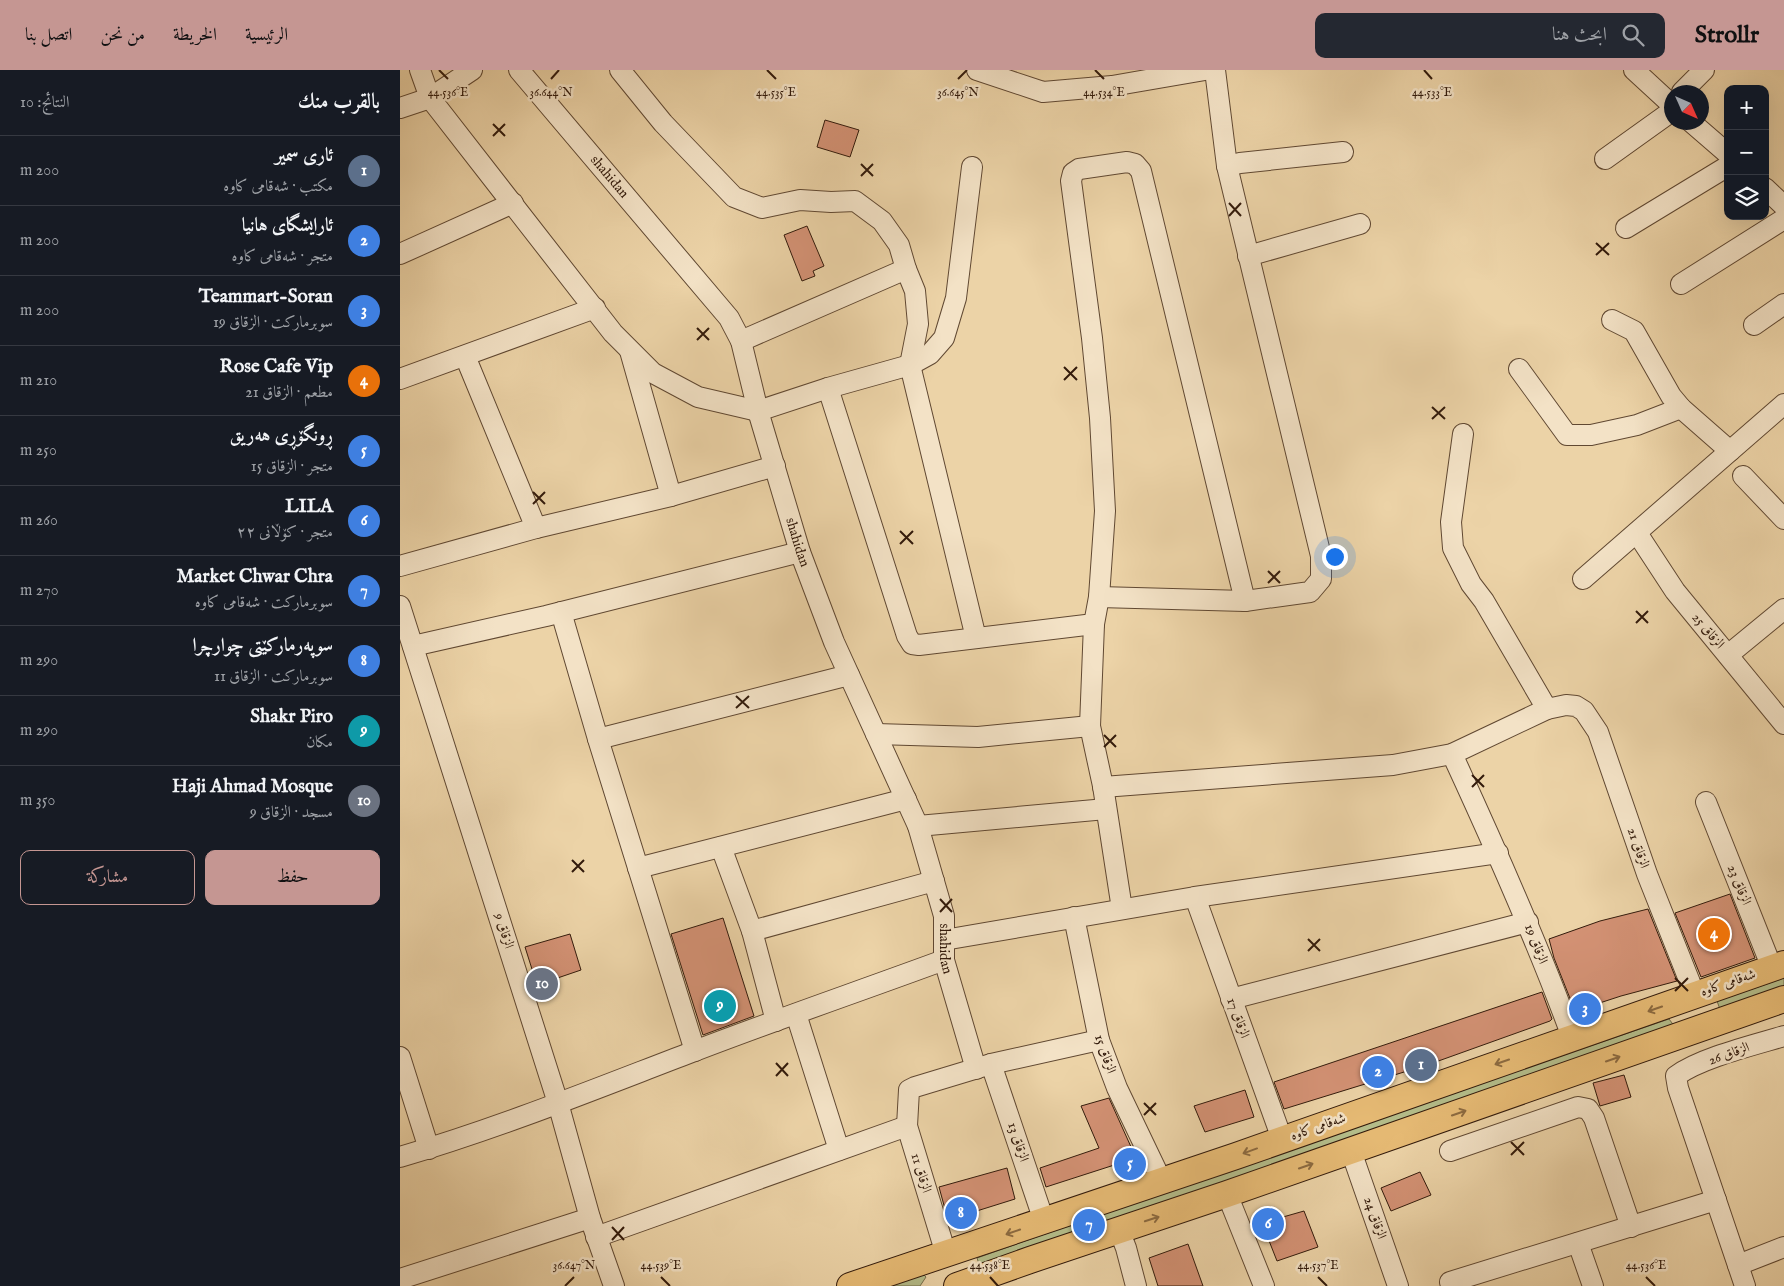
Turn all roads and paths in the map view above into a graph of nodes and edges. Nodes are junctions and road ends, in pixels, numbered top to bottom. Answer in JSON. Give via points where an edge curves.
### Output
{"nodes":[{"id":1,"x":420,"y":70,"type":"edge"},
{"id":2,"x":472,"y":70,"type":"edge"},
{"id":3,"x":519,"y":70,"type":"edge"},
{"id":4,"x":620,"y":70,"type":"edge"},
{"id":5,"x":977,"y":70,"type":"edge"},
{"id":6,"x":1205,"y":70,"type":"edge"},
{"id":7,"x":1215,"y":70,"type":"edge"},
{"id":8,"x":1634,"y":70,"type":"edge"},
{"id":9,"x":1704,"y":70,"type":"edge"},
{"id":10,"x":1690,"y":85,"type":"edge"},
{"id":11,"x":1664,"y":95,"type":"edge"},
{"id":12,"x":430,"y":98,"type":"junction"},
{"id":13,"x":400,"y":108,"type":"edge"},
{"id":14,"x":1664,"y":110,"type":"edge"},
{"id":15,"x":1700,"y":130,"type":"edge"},
{"id":16,"x":1724,"y":151,"type":"edge"},
{"id":17,"x":1343,"y":152,"type":"dead end"},
{"id":18,"x":1605,"y":159,"type":"dead end"},
{"id":19,"x":1227,"y":166,"type":"junction"},
{"id":20,"x":972,"y":167,"type":"dead end"},
{"id":21,"x":1724,"y":168,"type":"edge"},
{"id":22,"x":1769,"y":192,"type":"edge"},
{"id":23,"x":513,"y":203,"type":"junction"},
{"id":24,"x":1784,"y":206,"type":"edge"},
{"id":25,"x":1784,"y":219,"type":"edge"},
{"id":26,"x":1360,"y":224,"type":"dead end"},
{"id":27,"x":1626,"y":228,"type":"dead end"},
{"id":28,"x":400,"y":254,"type":"edge"},
{"id":29,"x":1248,"y":256,"type":"junction"},
{"id":30,"x":906,"y":269,"type":"junction"},
{"id":31,"x":1681,"y":284,"type":"dead end"},
{"id":32,"x":1784,"y":304,"type":"edge"},
{"id":33,"x":595,"y":308,"type":"junction"},
{"id":34,"x":1612,"y":320,"type":"dead end"},
{"id":35,"x":1754,"y":325,"type":"dead end"},
{"id":36,"x":741,"y":341,"type":"junction"},
{"id":37,"x":629,"y":349,"type":"junction"},
{"id":38,"x":465,"y":356,"type":"junction"},
{"id":39,"x":910,"y":365,"type":"junction"},
{"id":40,"x":1519,"y":369,"type":"dead end"},
{"id":41,"x":400,"y":379,"type":"edge"},
{"id":42,"x":828,"y":388,"type":"junction"},
{"id":43,"x":1784,"y":404,"type":"edge"},
{"id":44,"x":1681,"y":408,"type":"junction"},
{"id":45,"x":758,"y":411,"type":"junction"},
{"id":46,"x":1463,"y":434,"type":"dead end"},
{"id":47,"x":1730,"y":451,"type":"junction"},
{"id":48,"x":774,"y":466,"type":"junction"},
{"id":49,"x":1742,"y":476,"type":"dead end"},
{"id":50,"x":671,"y":496,"type":"junction"},
{"id":51,"x":1784,"y":519,"type":"edge"},
{"id":52,"x":536,"y":528,"type":"junction"},
{"id":53,"x":1636,"y":533,"type":"junction"},
{"id":54,"x":800,"y":552,"type":"junction"},
{"id":55,"x":400,"y":566,"type":"edge"},
{"id":56,"x":1583,"y":579,"type":"dead end"},
{"id":57,"x":1099,"y":597,"type":"junction"},
{"id":58,"x":1245,"y":601,"type":"junction"},
{"id":59,"x":400,"y":606,"type":"edge"},
{"id":60,"x":1784,"y":609,"type":"edge"},
{"id":61,"x":561,"y":612,"type":"junction"},
{"id":62,"x":1094,"y":624,"type":"junction"},
{"id":63,"x":976,"y":638,"type":"junction"},
{"id":64,"x":413,"y":646,"type":"junction"},
{"id":65,"x":1728,"y":655,"type":"junction"},
{"id":66,"x":848,"y":675,"type":"junction"},
{"id":67,"x":1547,"y":709,"type":"junction"},
{"id":68,"x":1784,"y":724,"type":"edge"},
{"id":69,"x":1090,"y":726,"type":"junction"},
{"id":70,"x":876,"y":734,"type":"junction"},
{"id":71,"x":598,"y":739,"type":"junction"},
{"id":72,"x":1452,"y":754,"type":"junction"},
{"id":73,"x":1103,"y":787,"type":"junction"},
{"id":74,"x":906,"y":799,"type":"junction"},
{"id":75,"x":1706,"y":802,"type":"dead end"},
{"id":76,"x":1106,"y":809,"type":"junction"},
{"id":77,"x":918,"y":826,"type":"junction"},
{"id":78,"x":721,"y":846,"type":"junction"},
{"id":79,"x":1498,"y":853,"type":"junction"},
{"id":80,"x":638,"y":868,"type":"junction"},
{"id":81,"x":934,"y":881,"type":"junction"},
{"id":82,"x":1195,"y":897,"type":"junction"},
{"id":83,"x":1122,"y":909,"type":"junction"},
{"id":84,"x":1074,"y":917,"type":"junction"},
{"id":85,"x":1528,"y":922,"type":"junction"},
{"id":86,"x":752,"y":931,"type":"junction"},
{"id":87,"x":944,"y":940,"type":"junction"},
{"id":88,"x":944,"y":960,"type":"junction"},
{"id":89,"x":1778,"y":966,"type":"edge"},
{"id":90,"x":1688,"y":997,"type":"junction"},
{"id":91,"x":1231,"y":999,"type":"junction"},
{"id":92,"x":1784,"y":999,"type":"edge"},
{"id":93,"x":796,"y":1014,"type":"junction"},
{"id":94,"x":776,"y":1021,"type":"junction"},
{"id":95,"x":1693,"y":1031,"type":"junction"},
{"id":96,"x":1784,"y":1036,"type":"edge"},
{"id":97,"x":1572,"y":1038,"type":"junction"},
{"id":98,"x":1099,"y":1040,"type":"junction"},
{"id":99,"x":695,"y":1051,"type":"junction"},
{"id":100,"x":400,"y":1057,"type":"edge"},
{"id":101,"x":1702,"y":1063,"type":"junction"},
{"id":102,"x":984,"y":1066,"type":"junction"},
{"id":103,"x":558,"y":1103,"type":"junction"},
{"id":104,"x":907,"y":1126,"type":"junction"},
{"id":105,"x":1282,"y":1139,"type":"junction"},
{"id":106,"x":429,"y":1149,"type":"junction"},
{"id":107,"x":839,"y":1150,"type":"junction"},
{"id":108,"x":1351,"y":1150,"type":"junction"},
{"id":109,"x":1450,"y":1151,"type":"dead end"},
{"id":110,"x":400,"y":1157,"type":"edge"},
{"id":111,"x":1162,"y":1182,"type":"junction"},
{"id":112,"x":1227,"y":1194,"type":"junction"},
{"id":113,"x":1716,"y":1200,"type":"junction"},
{"id":114,"x":590,"y":1218,"type":"junction"},
{"id":115,"x":1044,"y":1221,"type":"junction"},
{"id":116,"x":1631,"y":1226,"type":"junction"},
{"id":117,"x":1119,"y":1230,"type":"junction"},
{"id":118,"x":596,"y":1237,"type":"junction"},
{"id":119,"x":1578,"y":1243,"type":"junction"},
{"id":120,"x":1784,"y":1247,"type":"edge"},
{"id":121,"x":946,"y":1254,"type":"junction"},
{"id":122,"x":1030,"y":1260,"type":"junction"},
{"id":123,"x":1738,"y":1265,"type":"junction"},
{"id":124,"x":400,"y":1279,"type":"edge"},
{"id":125,"x":1450,"y":1282,"type":"dead end"},
{"id":126,"x":614,"y":1286,"type":"edge"},
{"id":127,"x":850,"y":1286,"type":"edge"},
{"id":128,"x":957,"y":1286,"type":"edge"},
{"id":129,"x":1018,"y":1286,"type":"edge"},
{"id":130,"x":1136,"y":1286,"type":"edge"},
{"id":131,"x":1264,"y":1286,"type":"edge"},
{"id":132,"x":1398,"y":1286,"type":"edge"},
{"id":133,"x":1593,"y":1286,"type":"edge"},
{"id":134,"x":1745,"y":1286,"type":"edge"}],
"edges":[{"from":1,"to":12,"type":"street"},
{"from":2,"to":12,"type":"street"},
{"from":3,"to":36,"type":"street","name":"shahidan","via":[[730,318]]},
{"from":4,"to":30,"type":"street","via":[[663,123],[734,197],[762,208],[800,200],[855,201],[882,221],[899,245]]},
{"from":5,"to":6,"type":"street","via":[[1043,92],[1112,86]]},
{"from":7,"to":19,"type":"street"},
{"from":8,"to":11,"type":"street"},
{"from":9,"to":10,"type":"street"},
{"from":12,"to":13,"type":"street"},
{"from":12,"to":23,"type":"street"},
{"from":14,"to":18,"type":"street"},
{"from":15,"to":16,"type":"street"},
{"from":17,"to":19,"type":"street"},
{"from":19,"to":29,"type":"street"},
{"from":20,"to":39,"type":"street","via":[[956,298],[944,338],[930,354]]},
{"from":21,"to":27,"type":"street"},
{"from":22,"to":24,"type":"street"},
{"from":23,"to":28,"type":"street"},
{"from":23,"to":33,"type":"street"},
{"from":25,"to":31,"type":"street"},
{"from":26,"to":29,"type":"street"},
{"from":29,"to":58,"type":"street","via":[[1321,556],[1321,579],[1310,592]]},
{"from":30,"to":36,"type":"street"},
{"from":30,"to":39,"type":"street","via":[[915,291],[918,324]]},
{"from":32,"to":35,"type":"street"},
{"from":33,"to":37,"type":"street"},
{"from":33,"to":38,"type":"street"},
{"from":34,"to":44,"type":"street","via":[[1634,331]]},
{"from":36,"to":45,"type":"street","name":"shahidan"},
{"from":37,"to":45,"type":"street","via":[[653,372],[698,397]]},
{"from":37,"to":50,"type":"street"},
{"from":38,"to":41,"type":"street"},
{"from":38,"to":52,"type":"street"},
{"from":39,"to":42,"type":"street"},
{"from":39,"to":63,"type":"street"},
{"from":40,"to":44,"type":"street","via":[[1567,435],[1590,435],[1637,426]]},
{"from":42,"to":45,"type":"street"},
{"from":42,"to":63,"type":"street","via":[[907,636],[912,644],[919,646]]},
{"from":43,"to":47,"type":"street"},
{"from":44,"to":47,"type":"street"},
{"from":45,"to":48,"type":"street","name":"shahidan"},
{"from":46,"to":67,"type":"street","via":[[1451,522],[1453,548],[1471,584]]},
{"from":47,"to":53,"type":"street"},
{"from":48,"to":50,"type":"street"},
{"from":48,"to":54,"type":"street","name":"shahidan"},
{"from":49,"to":51,"type":"street"},
{"from":50,"to":52,"type":"street"},
{"from":52,"to":55,"type":"street"},
{"from":53,"to":56,"type":"street"},
{"from":53,"to":65,"type":"street","name":"الزقاق 25","via":[[1675,591]]},
{"from":54,"to":61,"type":"street"},
{"from":54,"to":66,"type":"street","name":"shahidan"},
{"from":57,"to":58,"type":"street"},
{"from":57,"to":58,"type":"street","via":[[1106,511],[1100,418],[1071,180],[1072,173],[1079,169],[1126,162],[1141,170]]},
{"from":57,"to":62,"type":"street"},
{"from":59,"to":64,"type":"street","name":"الزقاق 9"},
{"from":60,"to":65,"type":"street"},
{"from":61,"to":64,"type":"street"},
{"from":61,"to":71,"type":"street"},
{"from":62,"to":63,"type":"street"},
{"from":62,"to":69,"type":"street"},
{"from":64,"to":103,"type":"street","name":"الزقاق 9"},
{"from":65,"to":68,"type":"street","name":"الزقاق 25"},
{"from":66,"to":70,"type":"street","name":"shahidan"},
{"from":66,"to":71,"type":"street"},
{"from":67,"to":72,"type":"street"},
{"from":67,"to":90,"type":"street","name":"الزقاق 21","via":[[1566,704],[1576,706],[1584,711],[1598,732]]},
{"from":69,"to":70,"type":"street","via":[[978,737]]},
{"from":69,"to":73,"type":"street"},
{"from":70,"to":74,"type":"street","name":"shahidan"},
{"from":71,"to":80,"type":"street"},
{"from":72,"to":73,"type":"street","via":[[1384,766]]},
{"from":72,"to":79,"type":"street","name":"الزقاق 19"},
{"from":73,"to":76,"type":"street"},
{"from":74,"to":77,"type":"street","name":"shahidan"},
{"from":74,"to":78,"type":"street"},
{"from":75,"to":89,"type":"street","name":"الزقاق 23"},
{"from":76,"to":77,"type":"street"},
{"from":76,"to":83,"type":"street"},
{"from":77,"to":81,"type":"street","name":"shahidan"},
{"from":78,"to":80,"type":"street"},
{"from":78,"to":86,"type":"street"},
{"from":79,"to":82,"type":"street"},
{"from":79,"to":85,"type":"street","name":"الزقاق 19"},
{"from":80,"to":99,"type":"street"},
{"from":81,"to":86,"type":"street"},
{"from":81,"to":87,"type":"street","name":"shahidan","via":[[944,916]]},
{"from":82,"to":83,"type":"street"},
{"from":82,"to":91,"type":"street","name":"الزقاق 17"},
{"from":83,"to":84,"type":"street"},
{"from":84,"to":87,"type":"street"},
{"from":84,"to":98,"type":"street","name":"الزقاق 15"},
{"from":85,"to":91,"type":"street"},
{"from":85,"to":97,"type":"street","name":"الزقاق 19"},
{"from":86,"to":94,"type":"street"},
{"from":87,"to":88,"type":"street","name":"shahidan"},
{"from":88,"to":93,"type":"street"},
{"from":88,"to":102,"type":"street","name":"shahidan"},
{"from":89,"to":90,"type":"main road","name":"شەقامی کاوە"},
{"from":90,"to":95,"type":"main road"},
{"from":90,"to":97,"type":"main road","name":"شەقامی کاوە","one_way":true},
{"from":91,"to":105,"type":"street","name":"الزقاق 17"},
{"from":92,"to":95,"type":"main road"},
{"from":93,"to":94,"type":"street"},
{"from":93,"to":107,"type":"street"},
{"from":94,"to":99,"type":"street"},
{"from":95,"to":101,"type":"street"},
{"from":108,"to":95,"type":"main road","one_way":true},
{"from":96,"to":101,"type":"street","name":"الزقاق 26"},
{"from":97,"to":105,"type":"main road","name":"شەقامی کاوە","one_way":true},
{"from":98,"to":102,"type":"street"},
{"from":98,"to":111,"type":"street","name":"الزقاق 15","via":[[1117,1088]]},
{"from":99,"to":103,"type":"street"},
{"from":100,"to":106,"type":"street"},
{"from":101,"to":113,"type":"street","name":"الزقاق 26","via":[[1676,1076]]},
{"from":102,"to":104,"type":"street","name":"الزقاق 11","via":[[909,1090]]},
{"from":102,"to":115,"type":"street","name":"الزقاق 13"},
{"from":103,"to":106,"type":"street"},
{"from":103,"to":114,"type":"street","name":"الزقاق 9"},
{"from":104,"to":107,"type":"street"},
{"from":104,"to":121,"type":"street","name":"الزقاق 11"},
{"from":105,"to":111,"type":"main road","name":"شەقامی کاوە","one_way":true},
{"from":106,"to":110,"type":"street"},
{"from":107,"to":118,"type":"street"},
{"from":112,"to":108,"type":"main road","one_way":true},
{"from":108,"to":132,"type":"street","name":"الزقاق 24"},
{"from":109,"to":116,"type":"street","via":[[1578,1107],[1588,1109],[1594,1118]]},
{"from":111,"to":115,"type":"main road","name":"شەقامی کاوە"},
{"from":117,"to":112,"type":"main road","one_way":true},
{"from":112,"to":131,"type":"street"},
{"from":113,"to":116,"type":"street"},
{"from":113,"to":123,"type":"street"},
{"from":114,"to":118,"type":"street","name":"الزقاق 9"},
{"from":114,"to":124,"type":"street"},
{"from":115,"to":121,"type":"main road","name":"شەقامی کاوە","one_way":true},
{"from":116,"to":119,"type":"street"},
{"from":117,"to":122,"type":"main road"},
{"from":117,"to":130,"type":"street"},
{"from":118,"to":126,"type":"street","name":"الزقاق 9"},
{"from":119,"to":125,"type":"street"},
{"from":119,"to":133,"type":"street"},
{"from":120,"to":123,"type":"street"},
{"from":121,"to":127,"type":"main road","name":"شەقامی کاوە"},
{"from":121,"to":128,"type":"main road"},
{"from":122,"to":128,"type":"main road"},
{"from":122,"to":129,"type":"main road"},
{"from":123,"to":134,"type":"street"}]}
